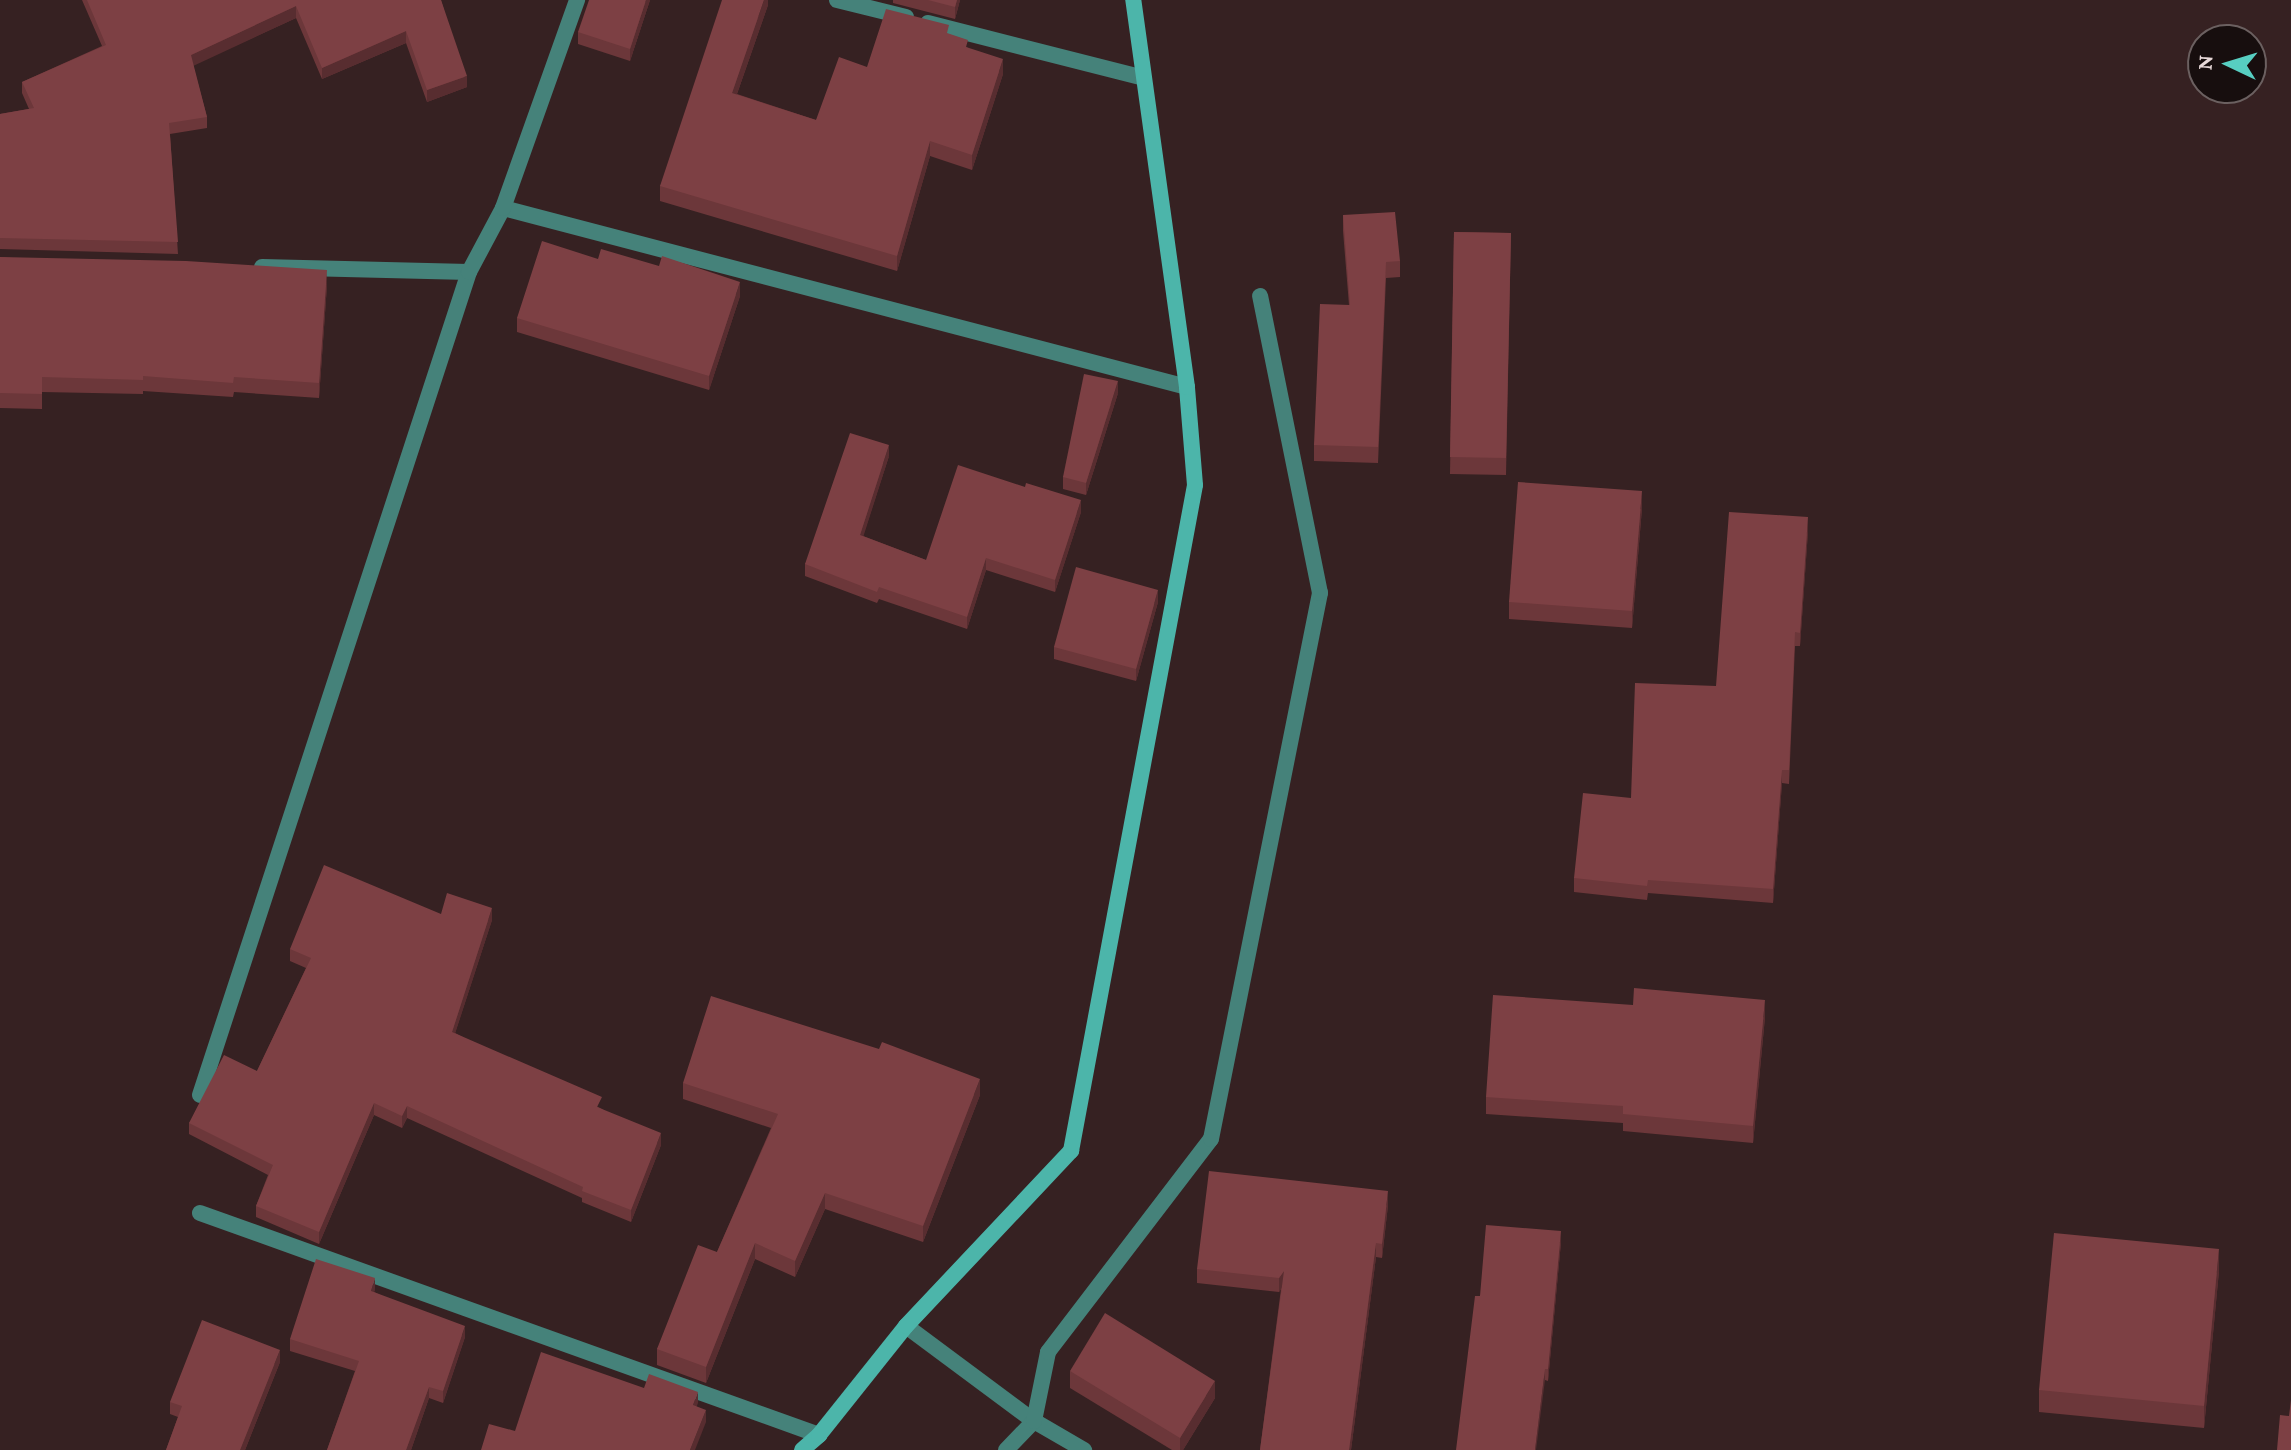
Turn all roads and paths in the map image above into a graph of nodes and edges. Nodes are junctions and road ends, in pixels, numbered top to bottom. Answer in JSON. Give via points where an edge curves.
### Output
{"nodes":[{"id":1,"x":577,"y":0,"type":"edge"},
{"id":2,"x":837,"y":0,"type":"edge"},
{"id":3,"x":1133,"y":0,"type":"edge"},
{"id":4,"x":1143,"y":78,"type":"junction"},
{"id":5,"x":503,"y":208,"type":"junction"},
{"id":6,"x":250,"y":267,"type":"edge"},
{"id":7,"x":469,"y":272,"type":"junction"},
{"id":8,"x":1260,"y":296,"type":"dead end"},
{"id":9,"x":1187,"y":387,"type":"junction"},
{"id":10,"x":200,"y":1095,"type":"edge"},
{"id":11,"x":200,"y":1213,"type":"dead end"},
{"id":12,"x":906,"y":1326,"type":"junction"},
{"id":13,"x":1034,"y":1421,"type":"junction"},
{"id":14,"x":819,"y":1435,"type":"junction"},
{"id":15,"x":802,"y":1450,"type":"edge"},
{"id":16,"x":1006,"y":1450,"type":"edge"},
{"id":17,"x":1084,"y":1450,"type":"edge"}],
"edges":[{"from":1,"to":5,"type":"street"},
{"from":2,"to":4,"type":"street"},
{"from":3,"to":4,"type":"street"},
{"from":4,"to":9,"type":"street"},
{"from":5,"to":7,"type":"street"},
{"from":5,"to":9,"type":"street"},
{"from":6,"to":7,"type":"street"},
{"from":7,"to":10,"type":"street"},
{"from":8,"to":13,"type":"street","via":[[1320,593],[1215,1123],[1211,1139],[1048,1352]]},
{"from":9,"to":12,"type":"street","via":[[1195,485],[1071,1151]]},
{"from":11,"to":14,"type":"street"},
{"from":12,"to":13,"type":"street"},
{"from":12,"to":14,"type":"street"},
{"from":13,"to":16,"type":"street"},
{"from":13,"to":17,"type":"street"},
{"from":14,"to":15,"type":"street"}]}
